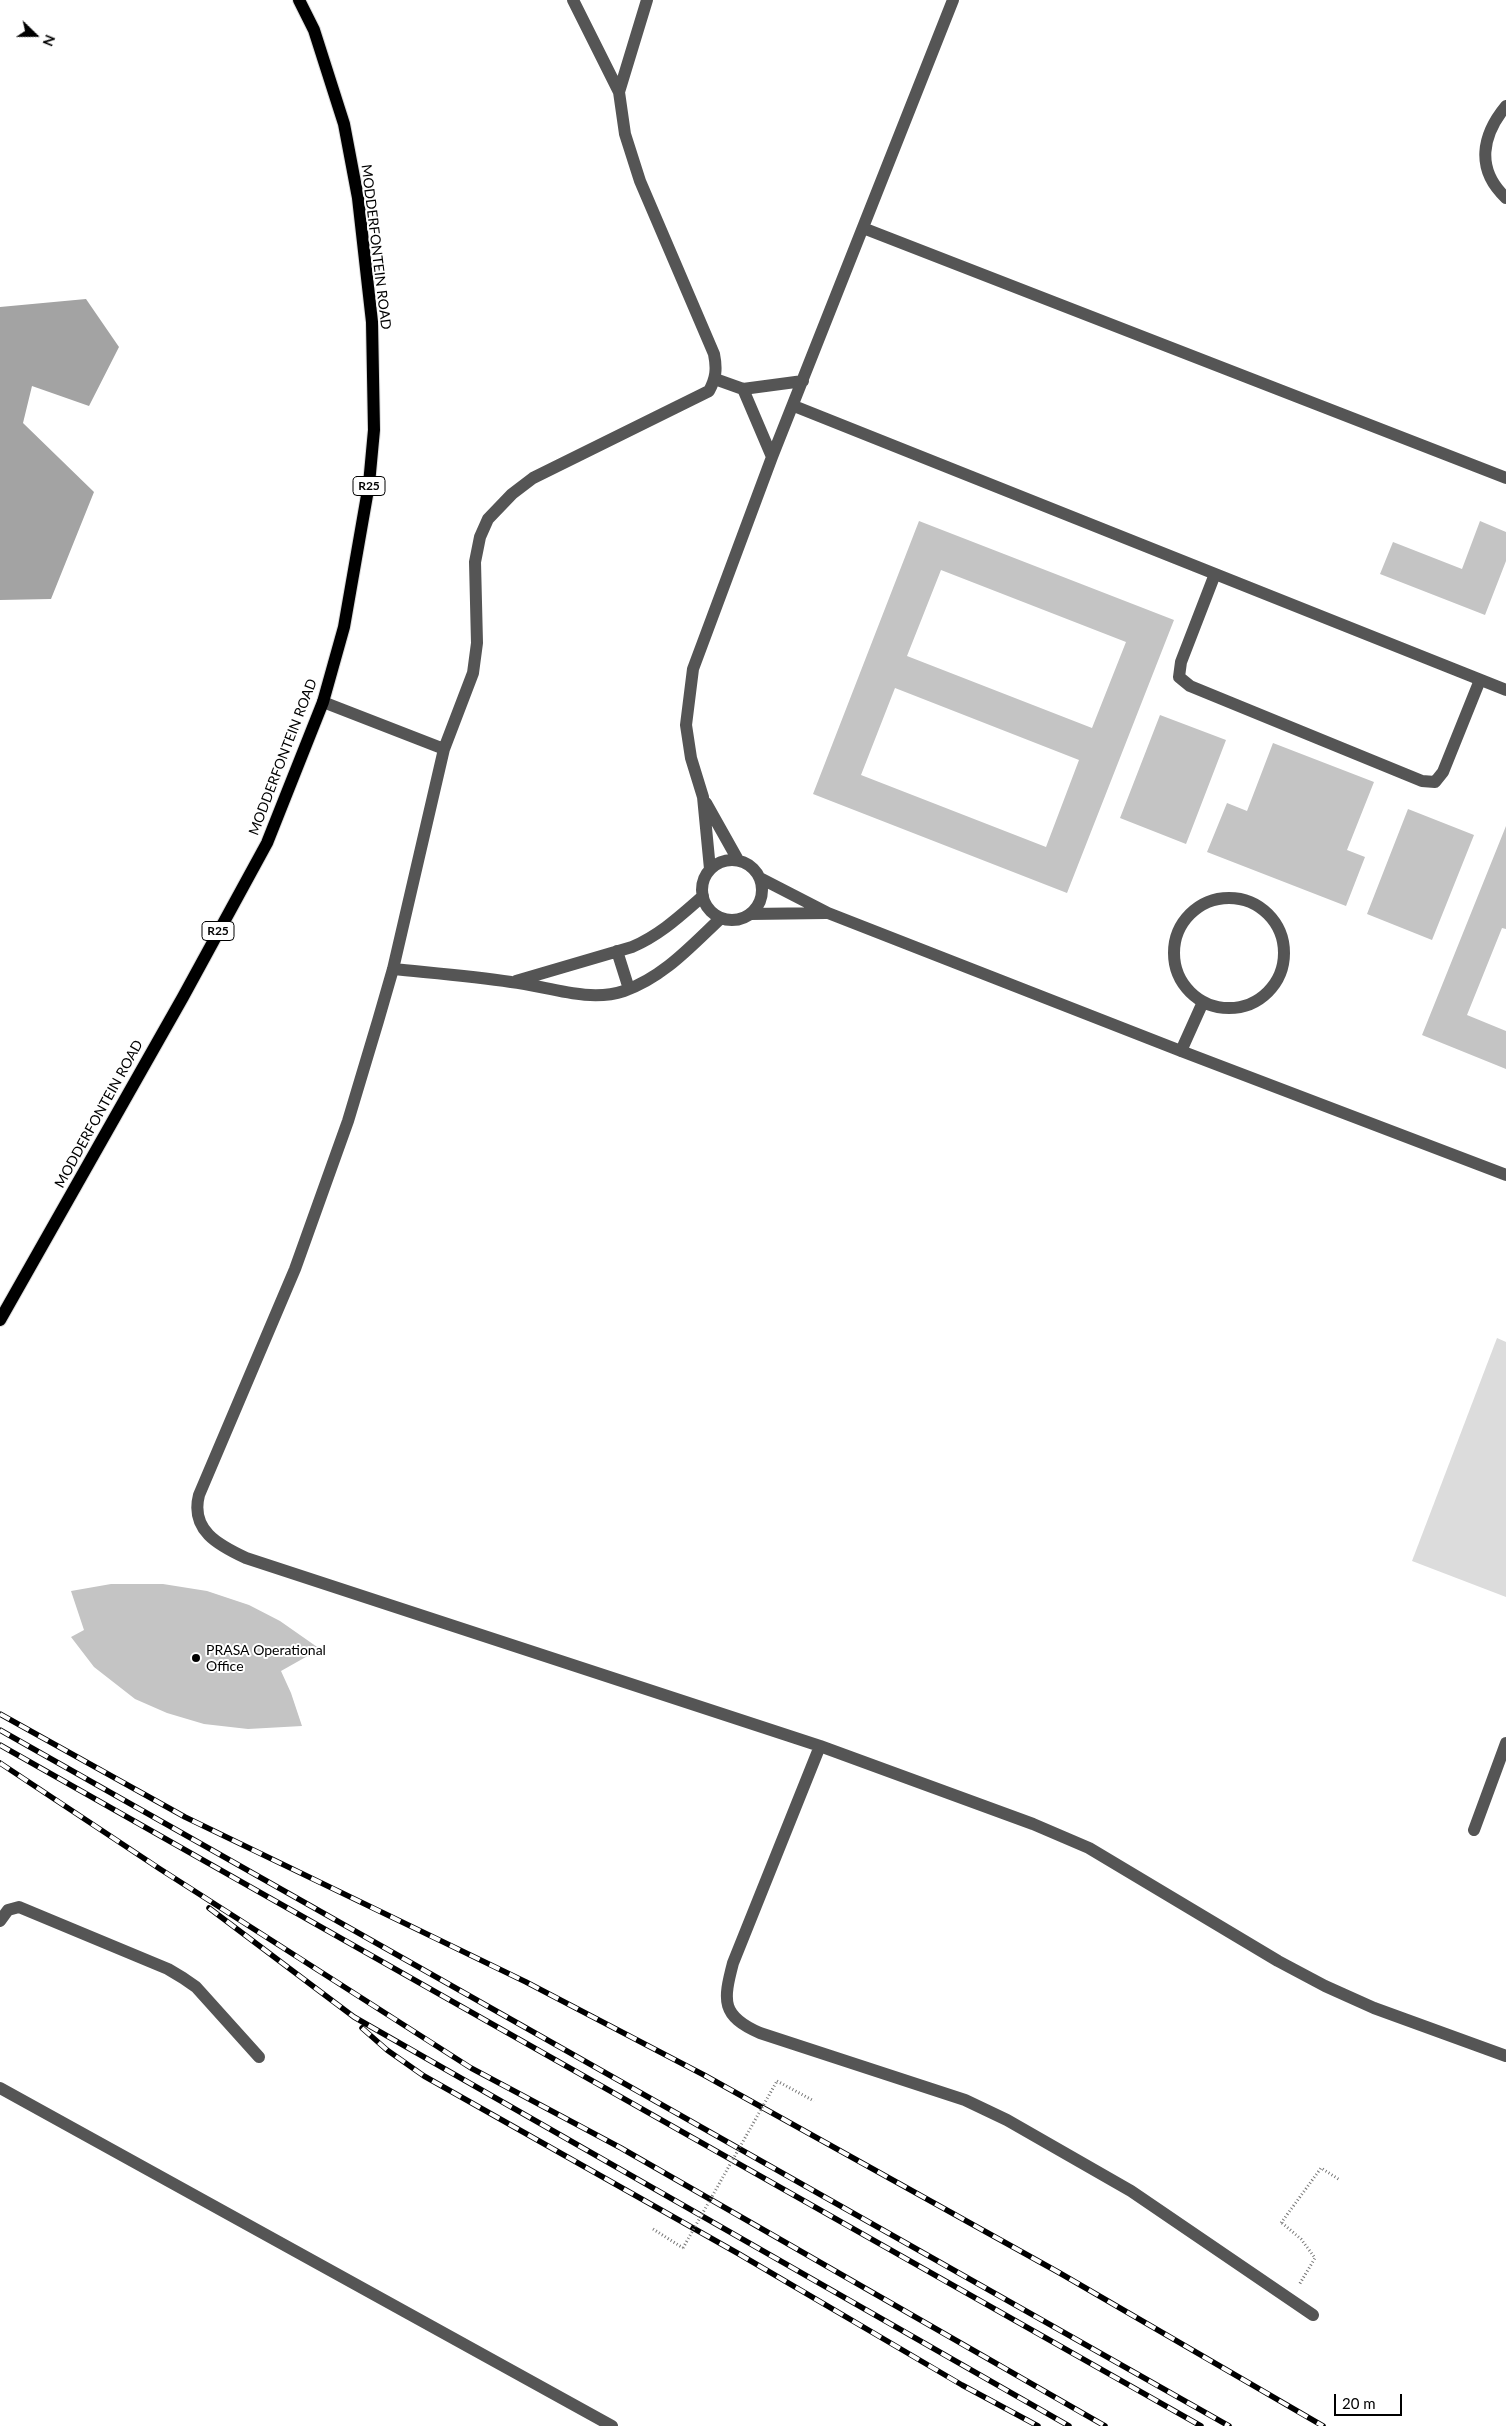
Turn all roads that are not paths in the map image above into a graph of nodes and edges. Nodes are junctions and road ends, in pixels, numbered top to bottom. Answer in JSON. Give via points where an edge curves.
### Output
{"nodes":[{"id":1,"x":299,"y":0,"type":"edge"},
{"id":2,"x":573,"y":0,"type":"edge"},
{"id":3,"x":647,"y":0,"type":"edge"},
{"id":4,"x":953,"y":0,"type":"edge"},
{"id":5,"x":619,"y":92,"type":"junction"},
{"id":6,"x":1506,"y":106,"type":"edge"},
{"id":7,"x":1506,"y":198,"type":"edge"},
{"id":8,"x":863,"y":228,"type":"junction"},
{"id":9,"x":715,"y":379,"type":"junction"},
{"id":10,"x":802,"y":381,"type":"junction"},
{"id":11,"x":743,"y":390,"type":"junction"},
{"id":12,"x":794,"y":406,"type":"junction"},
{"id":13,"x":772,"y":457,"type":"junction"},
{"id":14,"x":1506,"y":478,"type":"edge"},
{"id":15,"x":1216,"y":574,"type":"junction"},
{"id":16,"x":1480,"y":680,"type":"junction"},
{"id":17,"x":1506,"y":690,"type":"edge"},
{"id":18,"x":323,"y":702,"type":"junction"},
{"id":19,"x":444,"y":749,"type":"junction"},
{"id":20,"x":703,"y":797,"type":"junction"},
{"id":21,"x":738,"y":860,"type":"junction"},
{"id":22,"x":710,"y":869,"type":"junction"},
{"id":23,"x":760,"y":878,"type":"junction"},
{"id":24,"x":703,"y":896,"type":"junction"},
{"id":25,"x":828,"y":912,"type":"junction"},
{"id":26,"x":750,"y":914,"type":"junction"},
{"id":27,"x":721,"y":918,"type":"junction"},
{"id":28,"x":618,"y":951,"type":"junction"},
{"id":29,"x":393,"y":969,"type":"junction"},
{"id":30,"x":513,"y":982,"type":"junction"},
{"id":31,"x":629,"y":989,"type":"junction"},
{"id":32,"x":1203,"y":1002,"type":"junction"},
{"id":33,"x":1182,"y":1051,"type":"junction"},
{"id":34,"x":1506,"y":1175,"type":"edge"},
{"id":35,"x":0,"y":1320,"type":"edge"},
{"id":36,"x":1506,"y":1743,"type":"edge"},
{"id":37,"x":820,"y":1746,"type":"junction"},
{"id":38,"x":1474,"y":1830,"type":"dead end"},
{"id":39,"x":0,"y":1921,"type":"edge"},
{"id":40,"x":1506,"y":2056,"type":"edge"},
{"id":41,"x":259,"y":2057,"type":"dead end"},
{"id":42,"x":0,"y":2088,"type":"edge"},
{"id":43,"x":1313,"y":2315,"type":"dead end"},
{"id":44,"x":612,"y":2426,"type":"edge"}],
"edges":[{"from":1,"to":18,"type":"main road","name":"MODDERFONTEIN ROAD","number":"R25","via":[[314,30],[344,124],[358,198],[372,322],[374,430],[369,484],[344,627]]},
{"from":2,"to":5,"type":"street"},
{"from":3,"to":5,"type":"street"},
{"from":4,"to":8,"type":"street"},
{"from":5,"to":9,"type":"street","via":[[625,134],[640,181],[714,354]]},
{"from":6,"to":7,"type":"street","via":[[1493,122],[1485,150],[1488,171],[1497,190]]},
{"from":8,"to":10,"type":"street"},
{"from":8,"to":14,"type":"street"},
{"from":9,"to":11,"type":"street"},
{"from":9,"to":19,"type":"street","via":[[709,391],[533,478],[488,519],[475,562],[476,659]]},
{"from":10,"to":11,"type":"street"},
{"from":10,"to":12,"type":"street"},
{"from":11,"to":13,"type":"street"},
{"from":12,"to":13,"type":"street"},
{"from":12,"to":15,"type":"street"},
{"from":13,"to":20,"type":"street","via":[[692,669],[686,725],[691,758]]},
{"from":15,"to":16,"type":"street"},
{"from":15,"to":16,"type":"street","via":[[1181,662],[1179,677],[1190,686],[1422,781],[1435,782],[1443,772]]},
{"from":16,"to":17,"type":"street"},
{"from":18,"to":19,"type":"street"},
{"from":18,"to":35,"type":"main road","name":"MODDERFONTEIN ROAD","number":"R25","via":[[266,843],[183,997]]},
{"from":19,"to":29,"type":"street"},
{"from":20,"to":21,"type":"street"},
{"from":20,"to":22,"type":"street"},
{"from":21,"to":22,"type":"street","via":[[728,860]]},
{"from":21,"to":23,"type":"street","via":[[754,869]]},
{"from":22,"to":24,"type":"street","via":[[705,877]]},
{"from":23,"to":25,"type":"street"},
{"from":23,"to":26,"type":"street","via":[[761,898]]},
{"from":24,"to":27,"type":"street","via":[[713,913]]},
{"from":24,"to":28,"type":"street","via":[[650,940]]},
{"from":25,"to":26,"type":"street"},
{"from":25,"to":33,"type":"street"},
{"from":26,"to":27,"type":"street","via":[[731,920]]},
{"from":27,"to":31,"type":"street","via":[[663,971]]},
{"from":28,"to":30,"type":"street"},
{"from":28,"to":31,"type":"street"},
{"from":29,"to":30,"type":"street"},
{"from":29,"to":37,"type":"street","via":[[348,1121],[295,1269],[199,1495],[196,1506],[202,1526],[216,1542],[246,1558]]},
{"from":30,"to":31,"type":"street","via":[[554,991],[595,994]]},
{"from":32,"to":32,"type":"street","via":[[1188,990],[1177,974],[1173,955],[1176,936],[1185,919],[1199,906],[1217,899],[1236,898],[1255,904],[1270,916],[1279,930],[1284,949],[1282,968],[1274,986],[1260,999],[1242,1007],[1223,1008]]},
{"from":32,"to":33,"type":"street"},
{"from":33,"to":34,"type":"street"},
{"from":36,"to":38,"type":"street"},
{"from":37,"to":40,"type":"street","via":[[1033,1824],[1089,1848],[1325,1986],[1374,2008]]},
{"from":37,"to":43,"type":"street","via":[[733,1963],[726,1987],[726,2005],[732,2017],[760,2033],[965,2100],[1007,2120],[1132,2190]]},
{"from":39,"to":41,"type":"street","via":[[8,1910],[19,1907],[168,1969],[196,1987]]},
{"from":42,"to":44,"type":"street"}]}
